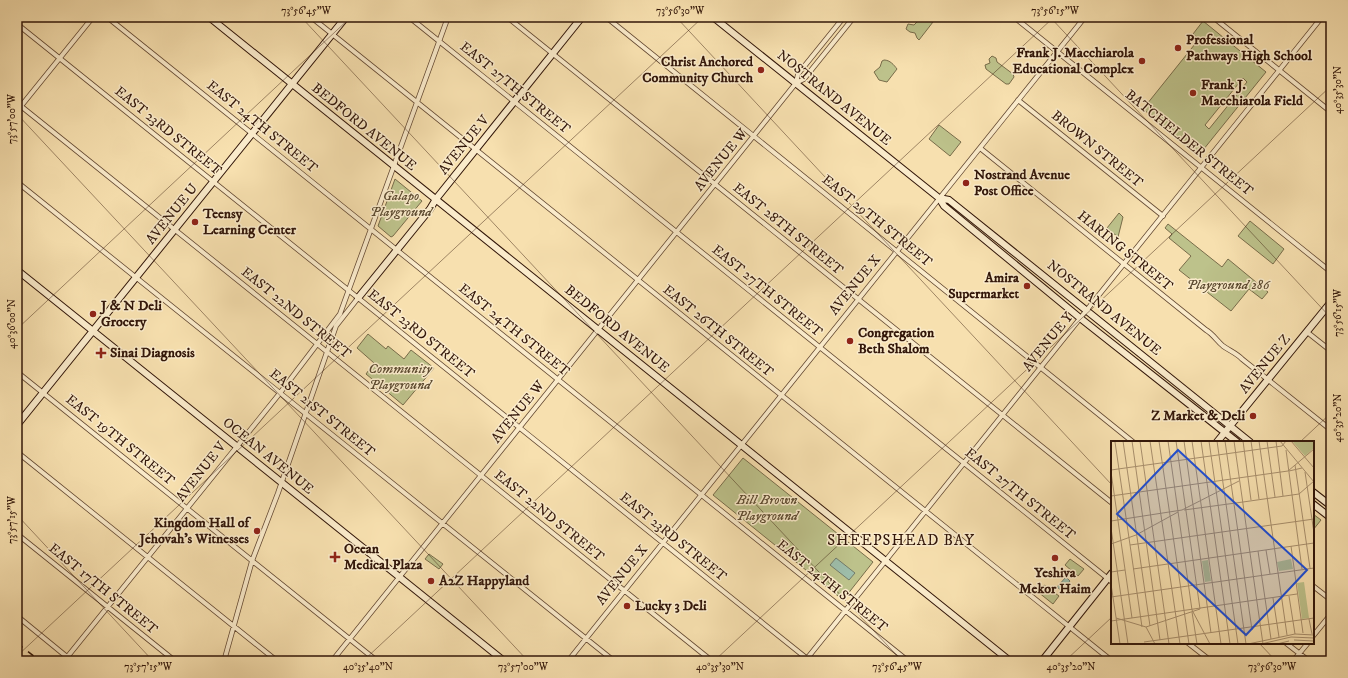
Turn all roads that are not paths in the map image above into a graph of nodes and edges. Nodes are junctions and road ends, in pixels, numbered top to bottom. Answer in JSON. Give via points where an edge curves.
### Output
{"nodes":[{"id":1,"x":93,"y":17,"type":"edge"},
{"id":2,"x":107,"y":17,"type":"edge"},
{"id":3,"x":209,"y":17,"type":"edge"},
{"id":4,"x":311,"y":17,"type":"edge"},
{"id":5,"x":346,"y":17,"type":"edge"},
{"id":6,"x":409,"y":17,"type":"edge"},
{"id":7,"x":448,"y":17,"type":"edge"},
{"id":8,"x":507,"y":17,"type":"edge"},
{"id":9,"x":582,"y":17,"type":"edge"},
{"id":10,"x":606,"y":17,"type":"edge"},
{"id":11,"x":713,"y":17,"type":"edge"},
{"id":12,"x":844,"y":17,"type":"edge"},
{"id":13,"x":854,"y":17,"type":"edge"},
{"id":14,"x":1014,"y":17,"type":"edge"},
{"id":15,"x":1085,"y":17,"type":"edge"},
{"id":16,"x":1213,"y":17,"type":"edge"},
{"id":17,"x":1315,"y":17,"type":"edge"},
{"id":18,"x":1321,"y":19,"type":"edge"},
{"id":19,"x":17,"y":24,"type":"edge"},
{"id":20,"x":332,"y":34,"type":"junction"},
{"id":21,"x":439,"y":41,"type":"junction"},
{"id":22,"x":1057,"y":52,"type":"junction"},
{"id":23,"x":553,"y":53,"type":"junction"},
{"id":24,"x":60,"y":58,"type":"junction"},
{"id":25,"x":1279,"y":70,"type":"junction"},
{"id":26,"x":796,"y":83,"type":"junction"},
{"id":27,"x":292,"y":84,"type":"junction"},
{"id":28,"x":1018,"y":100,"type":"junction"},
{"id":29,"x":417,"y":102,"type":"junction"},
{"id":30,"x":514,"y":102,"type":"junction"},
{"id":31,"x":17,"y":103,"type":"edge"},
{"id":32,"x":21,"y":106,"type":"junction"},
{"id":33,"x":17,"y":111,"type":"edge"},
{"id":34,"x":1331,"y":112,"type":"edge"},
{"id":35,"x":252,"y":134,"type":"junction"},
{"id":36,"x":754,"y":136,"type":"junction"},
{"id":37,"x":980,"y":148,"type":"junction"},
{"id":38,"x":476,"y":149,"type":"junction"},
{"id":39,"x":394,"y":166,"type":"junction"},
{"id":40,"x":1202,"y":167,"type":"junction"},
{"id":41,"x":17,"y":182,"type":"edge"},
{"id":42,"x":213,"y":182,"type":"junction"},
{"id":43,"x":715,"y":184,"type":"junction"},
{"id":44,"x":939,"y":198,"type":"junction"},
{"id":45,"x":436,"y":199,"type":"junction"},
{"id":46,"x":1163,"y":216,"type":"junction"},
{"id":47,"x":371,"y":228,"type":"junction"},
{"id":48,"x":175,"y":229,"type":"junction"},
{"id":49,"x":677,"y":232,"type":"junction"},
{"id":50,"x":397,"y":250,"type":"junction"},
{"id":51,"x":897,"y":251,"type":"junction"},
{"id":52,"x":1124,"y":264,"type":"junction"},
{"id":53,"x":17,"y":270,"type":"edge"},
{"id":54,"x":1331,"y":272,"type":"edge"},
{"id":55,"x":136,"y":277,"type":"junction"},
{"id":56,"x":638,"y":280,"type":"junction"},
{"id":57,"x":349,"y":290,"type":"junction"},
{"id":58,"x":358,"y":298,"type":"junction"},
{"id":59,"x":858,"y":299,"type":"junction"},
{"id":60,"x":1331,"y":302,"type":"edge"},
{"id":61,"x":1087,"y":310,"type":"junction"},
{"id":62,"x":1080,"y":318,"type":"junction"},
{"id":63,"x":598,"y":330,"type":"junction"},
{"id":64,"x":92,"y":331,"type":"junction"},
{"id":65,"x":1307,"y":332,"type":"junction"},
{"id":66,"x":317,"y":344,"type":"junction"},
{"id":67,"x":820,"y":347,"type":"junction"},
{"id":68,"x":1331,"y":351,"type":"edge"},
{"id":69,"x":327,"y":352,"type":"junction"},
{"id":70,"x":1041,"y":368,"type":"junction"},
{"id":71,"x":17,"y":372,"type":"edge"},
{"id":72,"x":558,"y":379,"type":"junction"},
{"id":73,"x":1268,"y":380,"type":"junction"},
{"id":74,"x":43,"y":392,"type":"junction"},
{"id":75,"x":280,"y":393,"type":"junction"},
{"id":76,"x":781,"y":396,"type":"junction"},
{"id":77,"x":305,"y":413,"type":"junction"},
{"id":78,"x":1002,"y":415,"type":"junction"},
{"id":79,"x":17,"y":425,"type":"edge"},
{"id":80,"x":1230,"y":426,"type":"junction"},
{"id":81,"x":520,"y":427,"type":"junction"},
{"id":82,"x":1331,"y":430,"type":"edge"},
{"id":83,"x":1225,"y":432,"type":"junction"},
{"id":84,"x":1132,"y":441,"type":"edge"},
{"id":85,"x":1218,"y":441,"type":"edge"},
{"id":86,"x":1236,"y":441,"type":"edge"},
{"id":87,"x":1249,"y":441,"type":"edge"},
{"id":88,"x":741,"y":445,"type":"junction"},
{"id":89,"x":237,"y":446,"type":"junction"},
{"id":90,"x":17,"y":452,"type":"edge"},
{"id":91,"x":964,"y":463,"type":"junction"},
{"id":92,"x":481,"y":475,"type":"junction"},
{"id":93,"x":281,"y":482,"type":"junction"},
{"id":94,"x":1314,"y":493,"type":"edge"},
{"id":95,"x":701,"y":495,"type":"junction"},
{"id":96,"x":1111,"y":502,"type":"edge"},
{"id":97,"x":1314,"y":505,"type":"edge"},
{"id":98,"x":1331,"y":506,"type":"edge"},
{"id":99,"x":187,"y":508,"type":"junction"},
{"id":100,"x":926,"y":511,"type":"junction"},
{"id":101,"x":1331,"y":518,"type":"edge"},
{"id":102,"x":442,"y":523,"type":"junction"},
{"id":103,"x":17,"y":534,"type":"edge"},
{"id":104,"x":663,"y":543,"type":"junction"},
{"id":105,"x":148,"y":557,"type":"junction"},
{"id":106,"x":252,"y":561,"type":"junction"},
{"id":107,"x":886,"y":561,"type":"junction"},
{"id":108,"x":399,"y":576,"type":"junction"},
{"id":109,"x":1111,"y":578,"type":"edge"},
{"id":110,"x":1314,"y":587,"type":"edge"},
{"id":111,"x":624,"y":591,"type":"junction"},
{"id":112,"x":1331,"y":600,"type":"edge"},
{"id":113,"x":108,"y":607,"type":"junction"},
{"id":114,"x":845,"y":611,"type":"junction"},
{"id":115,"x":1331,"y":614,"type":"edge"},
{"id":116,"x":17,"y":616,"type":"edge"},
{"id":117,"x":1069,"y":626,"type":"junction"},
{"id":118,"x":234,"y":627,"type":"junction"},
{"id":119,"x":1314,"y":635,"type":"edge"},
{"id":120,"x":349,"y":639,"type":"junction"},
{"id":121,"x":586,"y":639,"type":"junction"},
{"id":122,"x":1189,"y":644,"type":"edge"},
{"id":123,"x":1287,"y":644,"type":"edge"},
{"id":124,"x":1307,"y":644,"type":"edge"},
{"id":125,"x":1299,"y":654,"type":"junction"},
{"id":126,"x":67,"y":657,"type":"junction"},
{"id":127,"x":807,"y":660,"type":"edge"},
{"id":128,"x":64,"y":661,"type":"edge"},
{"id":129,"x":72,"y":661,"type":"edge"},
{"id":130,"x":175,"y":661,"type":"edge"},
{"id":131,"x":224,"y":661,"type":"edge"},
{"id":132,"x":277,"y":661,"type":"edge"},
{"id":133,"x":332,"y":661,"type":"edge"},
{"id":134,"x":377,"y":661,"type":"edge"},
{"id":135,"x":504,"y":661,"type":"edge"},
{"id":136,"x":568,"y":661,"type":"edge"},
{"id":137,"x":614,"y":661,"type":"edge"},
{"id":138,"x":712,"y":661,"type":"edge"},
{"id":139,"x":908,"y":661,"type":"edge"},
{"id":140,"x":1010,"y":661,"type":"edge"},
{"id":141,"x":1042,"y":661,"type":"edge"},
{"id":142,"x":1112,"y":661,"type":"edge"},
{"id":143,"x":1211,"y":661,"type":"edge"},
{"id":144,"x":1293,"y":661,"type":"edge"},
{"id":145,"x":1309,"y":661,"type":"edge"}],
"edges":[{"from":1,"to":24,"type":"street"},
{"from":2,"to":35,"type":"street","name":"EAST 24TH STREET"},
{"from":3,"to":27,"type":"main road","name":"BEDFORD AVENUE"},
{"from":4,"to":20,"type":"street","name":"EAST 26TH STREET"},
{"from":5,"to":20,"type":"main road","name":"AVENUE U"},
{"from":6,"to":21,"type":"street","name":"EAST 27TH STREET"},
{"from":7,"to":21,"type":"street","name":"AVENUE V"},
{"from":8,"to":23,"type":"street","name":"EAST 28TH STREET"},
{"from":9,"to":23,"type":"main road","name":"AVENUE V"},
{"from":10,"to":36,"type":"street","name":"EAST 29TH STREET"},
{"from":11,"to":26,"type":"main road","name":"NOSTRAND AVENUE"},
{"from":12,"to":26,"type":"street","name":"AVENUE W","via":[[798,74]]},
{"from":13,"to":26,"type":"street","name":"AVENUE W","via":[[804,79]]},
{"from":14,"to":22,"type":"street","name":"BATCHELDER STREET"},
{"from":15,"to":22,"type":"street","name":"AVENUE X"},
{"from":16,"to":25,"type":"street"},
{"from":17,"to":18,"type":"street"},
{"from":18,"to":25,"type":"street","name":"AVENUE Y"},
{"from":19,"to":24,"type":"street","name":"EAST 23RD STREET"},
{"from":20,"to":27,"type":"main road","name":"AVENUE U"},
{"from":20,"to":29,"type":"street","name":"EAST 26TH STREET"},
{"from":21,"to":29,"type":"street","name":"AVENUE V"},
{"from":21,"to":30,"type":"street","name":"EAST 27TH STREET"},
{"from":22,"to":28,"type":"street","name":"AVENUE X"},
{"from":22,"to":40,"type":"street","name":"BATCHELDER STREET"},
{"from":23,"to":30,"type":"main road","name":"AVENUE V"},
{"from":23,"to":43,"type":"street","name":"EAST 28TH STREET"},
{"from":24,"to":32,"type":"street"},
{"from":24,"to":42,"type":"street","name":"EAST 23RD STREET"},
{"from":25,"to":34,"type":"street"},
{"from":25,"to":40,"type":"street","name":"AVENUE Y"},
{"from":26,"to":36,"type":"street","name":"AVENUE W"},
{"from":26,"to":44,"type":"main road","name":"NOSTRAND AVENUE"},
{"from":27,"to":35,"type":"main road","name":"AVENUE U"},
{"from":27,"to":39,"type":"main road","name":"BEDFORD AVENUE"},
{"from":28,"to":37,"type":"street","name":"AVENUE X"},
{"from":28,"to":46,"type":"street","name":"BROWN STREET"},
{"from":29,"to":38,"type":"street","name":"EAST 26TH STREET"},
{"from":29,"to":39,"type":"street","name":"AVENUE V"},
{"from":30,"to":38,"type":"main road","name":"AVENUE V"},
{"from":30,"to":49,"type":"street","name":"EAST 27TH STREET"},
{"from":31,"to":32,"type":"street","name":"EAST 22ND STREET"},
{"from":32,"to":33,"type":"street"},
{"from":32,"to":48,"type":"street","name":"EAST 22ND STREET"},
{"from":35,"to":42,"type":"main road","name":"AVENUE U"},
{"from":35,"to":47,"type":"street","name":"EAST 24TH STREET"},
{"from":36,"to":43,"type":"street","name":"AVENUE W"},
{"from":36,"to":51,"type":"street","name":"EAST 29TH STREET"},
{"from":37,"to":44,"type":"street","name":"AVENUE X"},
{"from":37,"to":52,"type":"street","name":"HARING STREET"},
{"from":38,"to":45,"type":"main road","name":"AVENUE V"},
{"from":38,"to":56,"type":"street","name":"EAST 26TH STREET"},
{"from":39,"to":45,"type":"main road","name":"BEDFORD AVENUE"},
{"from":39,"to":47,"type":"street","name":"AVENUE V"},
{"from":40,"to":46,"type":"street","name":"AVENUE Y"},
{"from":40,"to":54,"type":"street","name":"BATCHELDER STREET"},
{"from":41,"to":55,"type":"street","name":"EAST 21ST STREET"},
{"from":42,"to":48,"type":"main road","name":"AVENUE U"},
{"from":42,"to":57,"type":"street","name":"EAST 23RD STREET"},
{"from":43,"to":49,"type":"street","name":"AVENUE W"},
{"from":43,"to":59,"type":"street","name":"EAST 28TH STREET"},
{"from":44,"to":51,"type":"street","name":"AVENUE X"},
{"from":44,"to":61,"type":"main road","name":"NOSTRAND AVENUE","via":[[949,200]]},
{"from":44,"to":62,"type":"main road","name":"NOSTRAND AVENUE","via":[[944,206]]},
{"from":45,"to":50,"type":"main road","name":"AVENUE V"},
{"from":45,"to":63,"type":"main road","name":"BEDFORD AVENUE"},
{"from":46,"to":52,"type":"street","name":"AVENUE Y"},
{"from":47,"to":50,"type":"street","name":"EAST 24TH STREET"},
{"from":47,"to":57,"type":"street","name":"AVENUE V"},
{"from":48,"to":55,"type":"main road","name":"AVENUE U"},
{"from":48,"to":66,"type":"street","name":"EAST 22ND STREET"},
{"from":49,"to":56,"type":"street","name":"AVENUE W"},
{"from":49,"to":67,"type":"street","name":"EAST 27TH STREET"},
{"from":50,"to":58,"type":"main road","name":"AVENUE V"},
{"from":50,"to":72,"type":"street","name":"EAST 24TH STREET"},
{"from":51,"to":59,"type":"street","name":"AVENUE X"},
{"from":51,"to":70,"type":"street","name":"EAST 29TH STREET"},
{"from":52,"to":61,"type":"street","name":"AVENUE Y"},
{"from":52,"to":73,"type":"street","name":"HARING STREET"},
{"from":53,"to":64,"type":"main road","name":"OCEAN AVENUE"},
{"from":55,"to":64,"type":"main road","name":"AVENUE U"},
{"from":55,"to":75,"type":"street","name":"EAST 21ST STREET"},
{"from":56,"to":63,"type":"street","name":"AVENUE W"},
{"from":56,"to":76,"type":"street","name":"EAST 26TH STREET"},
{"from":57,"to":58,"type":"street","name":"EAST 23RD STREET"},
{"from":57,"to":66,"type":"street","name":"AVENUE V","via":[[340,314]]},
{"from":58,"to":69,"type":"street","name":"AVENUE V","via":[[336,326]]},
{"from":58,"to":81,"type":"street","name":"EAST 23RD STREET"},
{"from":59,"to":67,"type":"street","name":"AVENUE X"},
{"from":59,"to":78,"type":"street","name":"EAST 28TH STREET"},
{"from":60,"to":65,"type":"main road","name":"AVENUE Z"},
{"from":61,"to":62,"type":"street","name":"AVENUE Y"},
{"from":61,"to":80,"type":"main road","name":"NOSTRAND AVENUE"},
{"from":62,"to":70,"type":"street","name":"AVENUE Y"},
{"from":62,"to":83,"type":"main road","name":"NOSTRAND AVENUE"},
{"from":63,"to":72,"type":"street","name":"AVENUE W"},
{"from":63,"to":88,"type":"main road","name":"BEDFORD AVENUE"},
{"from":64,"to":74,"type":"main road","name":"AVENUE U"},
{"from":64,"to":89,"type":"main road","name":"OCEAN AVENUE"},
{"from":65,"to":68,"type":"street"},
{"from":65,"to":73,"type":"main road","name":"AVENUE Z"},
{"from":66,"to":69,"type":"street","name":"EAST 22ND STREET"},
{"from":66,"to":75,"type":"street","name":"AVENUE V"},
{"from":67,"to":76,"type":"street","name":"AVENUE X"},
{"from":67,"to":91,"type":"street","name":"EAST 27TH STREET"},
{"from":69,"to":77,"type":"street","name":"AVENUE V"},
{"from":69,"to":92,"type":"street","name":"EAST 22ND STREET"},
{"from":70,"to":78,"type":"street","name":"AVENUE Y"},
{"from":70,"to":84,"type":"street","name":"EAST 29TH STREET"},
{"from":71,"to":74,"type":"street","name":"EAST 19TH STREET"},
{"from":72,"to":81,"type":"street","name":"AVENUE W"},
{"from":72,"to":95,"type":"street","name":"EAST 24TH STREET"},
{"from":73,"to":80,"type":"main road","name":"AVENUE Z"},
{"from":73,"to":82,"type":"street","name":"HARING STREET"},
{"from":74,"to":79,"type":"main road","name":"AVENUE U"},
{"from":74,"to":99,"type":"street","name":"EAST 19TH STREET"},
{"from":75,"to":77,"type":"street","name":"EAST 21ST STREET"},
{"from":75,"to":89,"type":"street","name":"AVENUE V"},
{"from":76,"to":88,"type":"street","name":"AVENUE X"},
{"from":76,"to":100,"type":"street","name":"EAST 26TH STREET"},
{"from":77,"to":93,"type":"street","name":"AVENUE V"},
{"from":77,"to":102,"type":"street","name":"EAST 21ST STREET"},
{"from":78,"to":91,"type":"street","name":"AVENUE Y"},
{"from":78,"to":96,"type":"street","name":"EAST 28TH STREET"},
{"from":80,"to":83,"type":"main road","name":"AVENUE Z"},
{"from":80,"to":87,"type":"main road","name":"NOSTRAND AVENUE"},
{"from":81,"to":92,"type":"street","name":"AVENUE W"},
{"from":81,"to":104,"type":"street","name":"EAST 23RD STREET"},
{"from":83,"to":85,"type":"main road","name":"AVENUE Z"},
{"from":83,"to":86,"type":"main road","name":"NOSTRAND AVENUE"},
{"from":88,"to":95,"type":"street","name":"AVENUE X"},
{"from":88,"to":107,"type":"main road","name":"BEDFORD AVENUE"},
{"from":89,"to":93,"type":"main road","name":"OCEAN AVENUE"},
{"from":89,"to":99,"type":"street","name":"AVENUE V"},
{"from":90,"to":105,"type":"street"},
{"from":91,"to":100,"type":"street","name":"AVENUE Y"},
{"from":91,"to":109,"type":"street","name":"EAST 27TH STREET"},
{"from":92,"to":102,"type":"street","name":"AVENUE W"},
{"from":92,"to":111,"type":"street","name":"EAST 22ND STREET"},
{"from":93,"to":106,"type":"street","name":"AVENUE V"},
{"from":93,"to":108,"type":"main road","name":"OCEAN AVENUE"},
{"from":94,"to":98,"type":"main road"},
{"from":95,"to":104,"type":"street","name":"AVENUE X"},
{"from":95,"to":114,"type":"street","name":"EAST 24TH STREET"},
{"from":97,"to":101,"type":"main road"},
{"from":99,"to":105,"type":"street","name":"AVENUE V"},
{"from":99,"to":106,"type":"street","name":"EAST 19TH STREET"},
{"from":100,"to":107,"type":"street","name":"AVENUE Y"},
{"from":100,"to":117,"type":"street","name":"EAST 26TH STREET"},
{"from":102,"to":108,"type":"street","name":"AVENUE W"},
{"from":102,"to":121,"type":"street","name":"EAST 21ST STREET"},
{"from":103,"to":113,"type":"street","name":"EAST 17TH STREET"},
{"from":104,"to":111,"type":"street","name":"AVENUE X"},
{"from":104,"to":127,"type":"street","name":"EAST 23RD STREET"},
{"from":105,"to":113,"type":"street","name":"AVENUE V"},
{"from":105,"to":118,"type":"street"},
{"from":106,"to":118,"type":"street","name":"AVENUE V"},
{"from":106,"to":120,"type":"street","name":"EAST 19TH STREET"},
{"from":107,"to":114,"type":"street","name":"AVENUE Y"},
{"from":107,"to":140,"type":"main road","name":"BEDFORD AVENUE"},
{"from":108,"to":120,"type":"street","name":"AVENUE W"},
{"from":108,"to":135,"type":"main road","name":"OCEAN AVENUE"},
{"from":109,"to":117,"type":"main road"},
{"from":110,"to":112,"type":"street"},
{"from":111,"to":121,"type":"street","name":"AVENUE X"},
{"from":111,"to":138,"type":"street","name":"EAST 22ND STREET"},
{"from":113,"to":126,"type":"street","name":"AVENUE V"},
{"from":113,"to":130,"type":"street","name":"EAST 17TH STREET"},
{"from":114,"to":127,"type":"street","name":"AVENUE Y"},
{"from":114,"to":139,"type":"street","name":"EAST 24TH STREET"},
{"from":115,"to":119,"type":"street"},
{"from":116,"to":126,"type":"street"},
{"from":117,"to":141,"type":"main road"},
{"from":117,"to":142,"type":"street","name":"EAST 26TH STREET"},
{"from":118,"to":131,"type":"street","name":"AVENUE V"},
{"from":118,"to":132,"type":"street"},
{"from":120,"to":133,"type":"street","name":"AVENUE W"},
{"from":120,"to":134,"type":"street","name":"EAST 19TH STREET"},
{"from":121,"to":136,"type":"street","name":"AVENUE X"},
{"from":121,"to":137,"type":"street","name":"EAST 21ST STREET"},
{"from":122,"to":143,"type":"street"},
{"from":123,"to":125,"type":"street"},
{"from":124,"to":125,"type":"street"},
{"from":125,"to":144,"type":"street"},
{"from":125,"to":145,"type":"street"},
{"from":126,"to":128,"type":"street","name":"AVENUE V"},
{"from":126,"to":129,"type":"street"}]}
